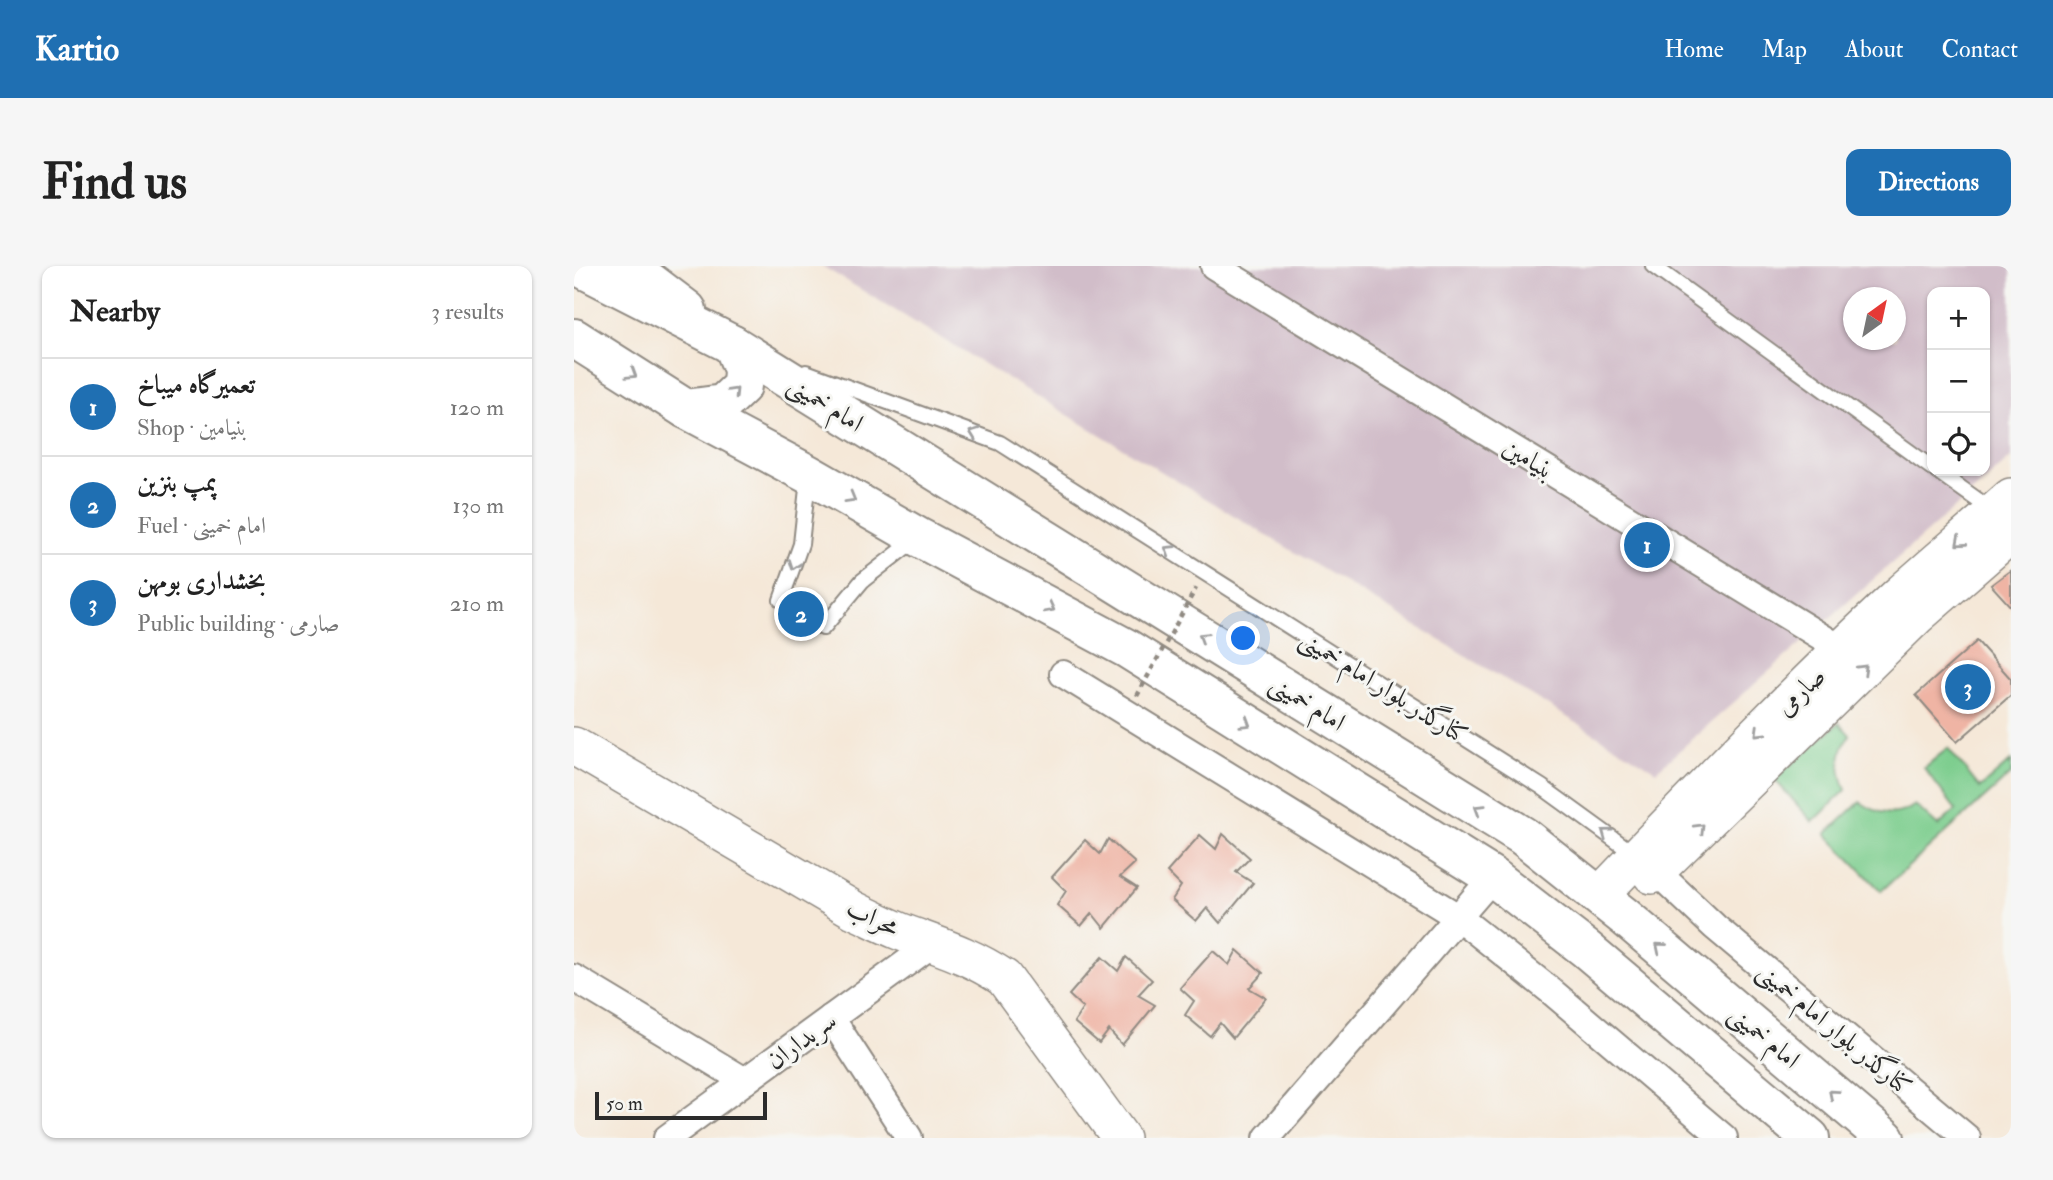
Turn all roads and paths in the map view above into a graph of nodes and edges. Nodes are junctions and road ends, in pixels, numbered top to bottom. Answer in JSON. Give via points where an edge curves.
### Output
{"nodes":[{"id":1,"x":578,"y":266,"type":"edge"},
{"id":2,"x":629,"y":266,"type":"edge"},
{"id":3,"x":1214,"y":266,"type":"edge"},
{"id":4,"x":1653,"y":266,"type":"edge"},
{"id":5,"x":574,"y":338,"type":"edge"},
{"id":6,"x":733,"y":345,"type":"junction"},
{"id":7,"x":686,"y":408,"type":"junction"},
{"id":8,"x":1927,"y":464,"type":"edge"},
{"id":9,"x":808,"y":474,"type":"junction"},
{"id":10,"x":1945,"y":476,"type":"edge"},
{"id":11,"x":2005,"y":514,"type":"edge"},
{"id":12,"x":918,"y":537,"type":"junction"},
{"id":13,"x":1196,"y":588,"type":"dead end"},
{"id":14,"x":1150,"y":604,"type":"junction"},
{"id":15,"x":1126,"y":648,"type":"junction"},
{"id":16,"x":1843,"y":650,"type":"junction"},
{"id":17,"x":1063,"y":674,"type":"dead end"},
{"id":18,"x":1821,"y":691,"type":"junction"},
{"id":19,"x":1136,"y":696,"type":"dead end"},
{"id":20,"x":574,"y":747,"type":"edge"},
{"id":21,"x":1653,"y":862,"type":"junction"},
{"id":22,"x":1493,"y":877,"type":"junction"},
{"id":23,"x":1608,"y":904,"type":"junction"},
{"id":24,"x":1458,"y":917,"type":"junction"},
{"id":25,"x":935,"y":942,"type":"junction"},
{"id":26,"x":574,"y":978,"type":"edge"},
{"id":27,"x":831,"y":1018,"type":"junction"},
{"id":28,"x":745,"y":1081,"type":"junction"},
{"id":29,"x":667,"y":1138,"type":"edge"},
{"id":30,"x":909,"y":1138,"type":"edge"},
{"id":31,"x":1121,"y":1138,"type":"edge"},
{"id":32,"x":1268,"y":1138,"type":"edge"},
{"id":33,"x":1724,"y":1138,"type":"edge"},
{"id":34,"x":1810,"y":1138,"type":"edge"},
{"id":35,"x":1885,"y":1138,"type":"edge"},
{"id":36,"x":1968,"y":1138,"type":"edge"}],
"edges":[{"from":1,"to":6,"type":"main road","name":"امام خمینی"},
{"from":2,"to":6,"type":"main road"},
{"from":3,"to":16,"type":"street","name":"بنیامین"},
{"from":4,"to":8,"type":"lane"},
{"from":5,"to":7,"type":"main road","name":"امام خمینی","one_way":true},
{"from":7,"to":6,"type":"main road","one_way":true,"via":[[723,404],[742,386],[743,369]]},
{"from":6,"to":14,"type":"main road","name":"امام خمینی"},
{"from":21,"to":6,"type":"lane","name":"کنارگذر بلوار امام خمینی","one_way":true,"via":[[1000,443]]},
{"from":7,"to":9,"type":"main road","name":"امام خمینی"},
{"from":9,"to":12,"type":"main road","name":"امام خمینی","one_way":true},
{"from":9,"to":12,"type":"lane","one_way":true,"via":[[801,544],[781,600],[823,628],[862,581]]},
{"from":10,"to":11,"type":"lane"},
{"from":11,"to":16,"type":"main road","name":"صارمی","one_way":true,"via":[[1898,596]]},
{"from":18,"to":11,"type":"main road","name":"صارمی","one_way":true,"via":[[1917,616]]},
{"from":12,"to":15,"type":"main road","name":"امام خمینی","one_way":true},
{"from":13,"to":19,"type":"path","bridge":true},
{"from":14,"to":15,"type":"main road"},
{"from":23,"to":14,"type":"main road","name":"امام خمینی","one_way":true,"via":[[1523,836]]},
{"from":15,"to":22,"type":"main road","name":"امام خمینی","one_way":true},
{"from":16,"to":18,"type":"main road","name":"صارمی"},
{"from":17,"to":24,"type":"street"},
{"from":18,"to":21,"type":"main road","name":"صارمی"},
{"from":20,"to":25,"type":"main road","name":"محراب","via":[[854,910]]},
{"from":21,"to":23,"type":"main road","name":"صارمی"},
{"from":21,"to":36,"type":"street","name":"کنارگذر بلوار امام خمینی","via":[[1715,928]]},
{"from":22,"to":24,"type":"street"},
{"from":22,"to":34,"type":"main road","name":"امام خمینی","via":[[1586,949]]},
{"from":35,"to":23,"type":"main road","name":"امام خمینی","one_way":true},
{"from":24,"to":32,"type":"street"},
{"from":24,"to":33,"type":"street"},
{"from":25,"to":27,"type":"street","name":"سربداران"},
{"from":25,"to":31,"type":"main road","name":"محراب","via":[[1004,978]]},
{"from":26,"to":28,"type":"street"},
{"from":27,"to":28,"type":"street","name":"سربداران"},
{"from":27,"to":30,"type":"street"},
{"from":28,"to":29,"type":"street","name":"سربداران"}]}
